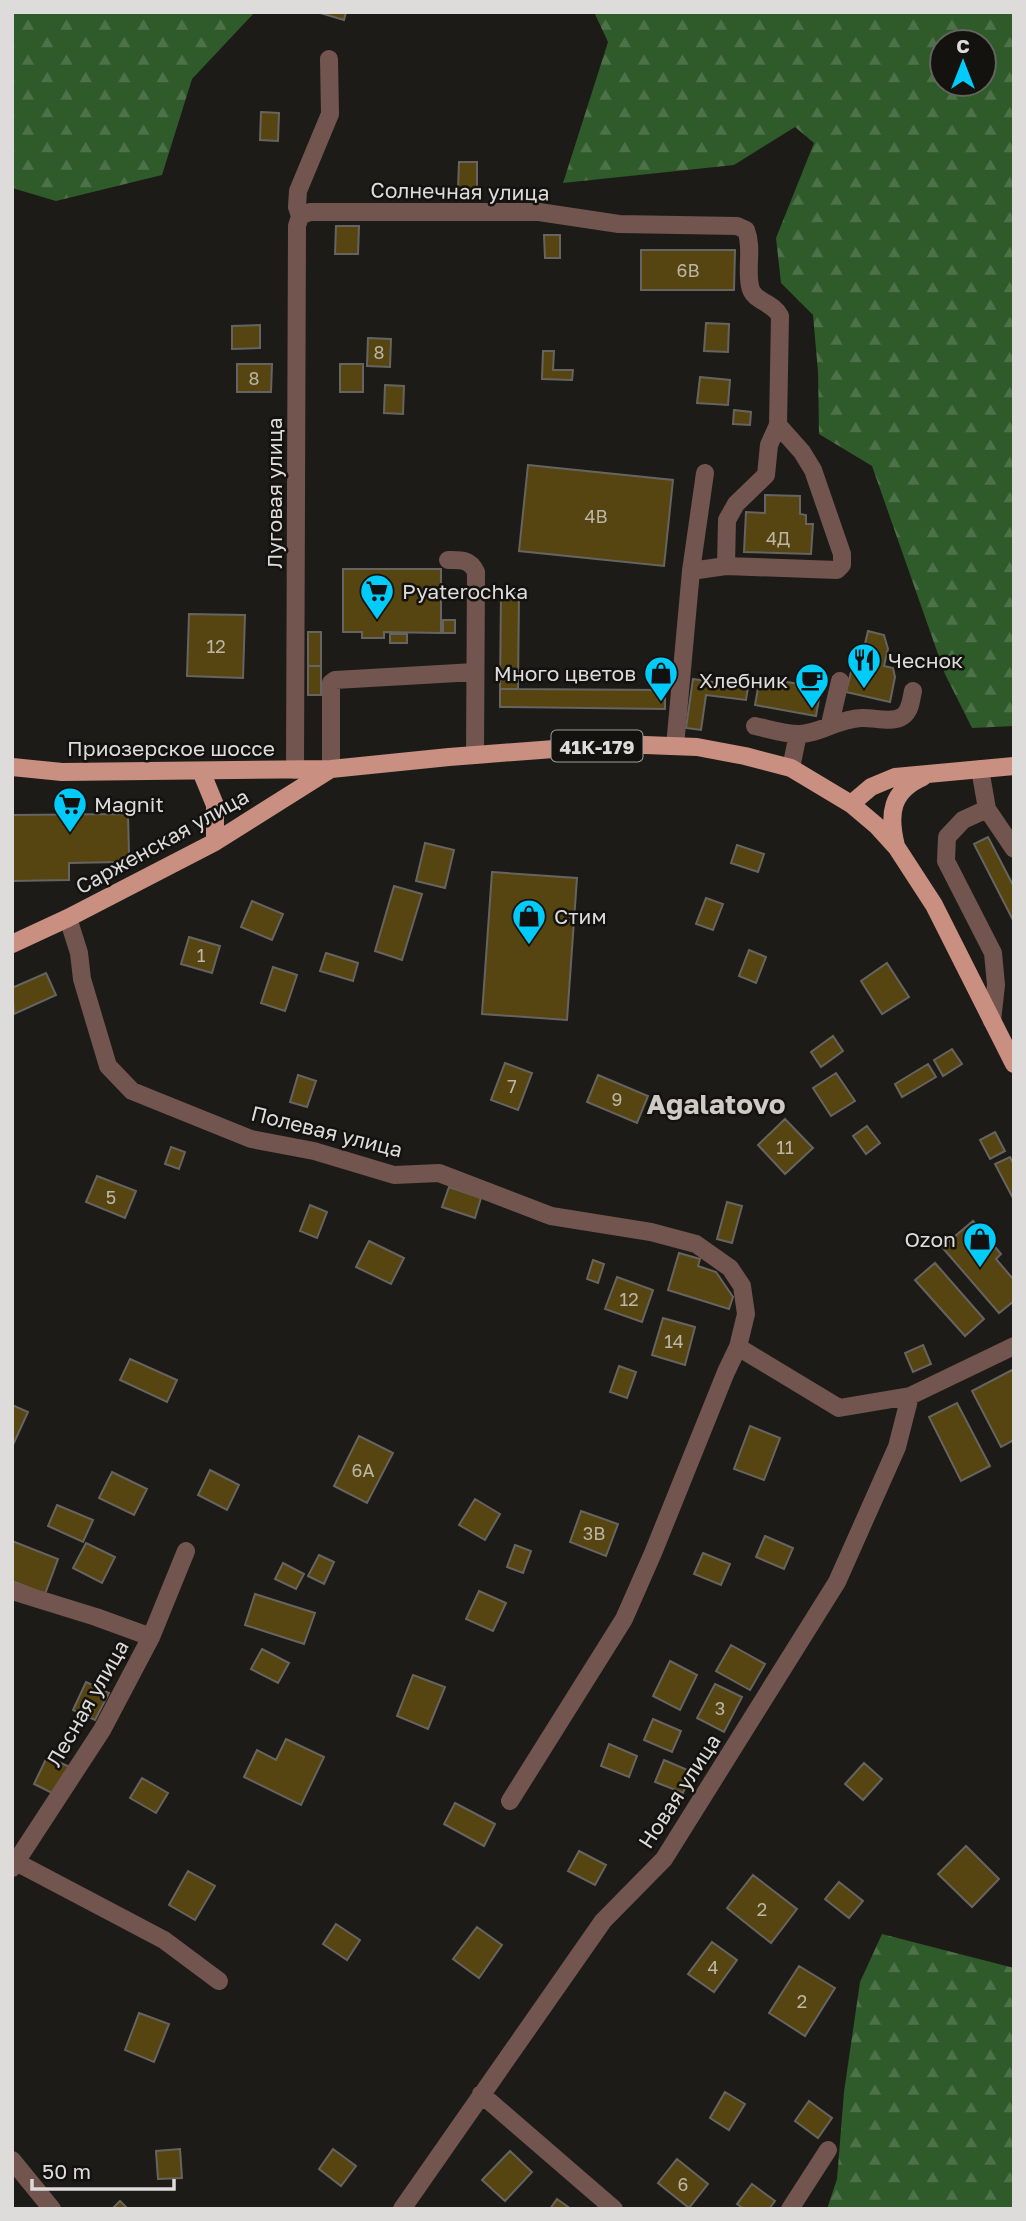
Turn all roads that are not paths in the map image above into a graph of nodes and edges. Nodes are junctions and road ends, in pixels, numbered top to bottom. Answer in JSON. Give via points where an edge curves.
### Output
{"nodes":[{"id":1,"x":329,"y":59,"type":"dead end"},
{"id":2,"x":300,"y":216,"type":"junction"},
{"id":3,"x":778,"y":425,"type":"junction"},
{"id":4,"x":705,"y":473,"type":"dead end"},
{"id":5,"x":448,"y":560,"type":"dead end"},
{"id":6,"x":726,"y":566,"type":"junction"},
{"id":7,"x":691,"y":571,"type":"junction"},
{"id":8,"x":475,"y":671,"type":"junction"},
{"id":9,"x":840,"y":681,"type":"dead end"},
{"id":10,"x":913,"y":691,"type":"dead end"},
{"id":11,"x":830,"y":724,"type":"junction"},
{"id":12,"x":755,"y":726,"type":"dead end"},
{"id":13,"x":798,"y":734,"type":"junction"},
{"id":14,"x":675,"y":746,"type":"junction"},
{"id":15,"x":475,"y":755,"type":"junction"},
{"id":16,"x":1014,"y":766,"type":"edge"},
{"id":17,"x":12,"y":767,"type":"edge"},
{"id":18,"x":791,"y":768,"type":"junction"},
{"id":19,"x":331,"y":769,"type":"junction"},
{"id":20,"x":981,"y":769,"type":"junction"},
{"id":21,"x":295,"y":770,"type":"junction"},
{"id":22,"x":201,"y":771,"type":"junction"},
{"id":23,"x":930,"y":774,"type":"junction"},
{"id":24,"x":851,"y":804,"type":"junction"},
{"id":25,"x":987,"y":808,"type":"junction"},
{"id":26,"x":215,"y":842,"type":"junction"},
{"id":27,"x":897,"y":848,"type":"junction"},
{"id":28,"x":1014,"y":849,"type":"edge"},
{"id":29,"x":68,"y":918,"type":"junction"},
{"id":30,"x":12,"y":944,"type":"edge"},
{"id":31,"x":992,"y":1021,"type":"junction"},
{"id":32,"x":1014,"y":1064,"type":"edge"},
{"id":33,"x":1014,"y":1346,"type":"edge"},
{"id":34,"x":738,"y":1347,"type":"junction"},
{"id":35,"x":911,"y":1396,"type":"junction"},
{"id":36,"x":186,"y":1551,"type":"dead end"},
{"id":37,"x":12,"y":1591,"type":"edge"},
{"id":38,"x":151,"y":1637,"type":"junction"},
{"id":39,"x":509,"y":1801,"type":"dead end"},
{"id":40,"x":14,"y":1865,"type":"edge"},
{"id":41,"x":219,"y":1981,"type":"dead end"},
{"id":42,"x":481,"y":2094,"type":"junction"},
{"id":43,"x":828,"y":2150,"type":"dead end"},
{"id":44,"x":12,"y":2160,"type":"edge"},
{"id":45,"x":52,"y":2209,"type":"edge"},
{"id":46,"x":402,"y":2209,"type":"edge"},
{"id":47,"x":614,"y":2209,"type":"edge"},
{"id":48,"x":790,"y":2209,"type":"edge"}],
"edges":[{"from":1,"to":2,"type":"street","name":"Луговая улица","via":[[330,114],[298,191]]},
{"from":2,"to":3,"type":"street","name":"Солнечная улица","via":[[310,212],[539,212],[619,224],[737,226],[746,230],[750,240],[754,295],[776,308],[780,316]]},
{"from":2,"to":21,"type":"street","name":"Луговая улица"},
{"from":3,"to":6,"type":"street","via":[[768,445],[766,475],[736,504],[727,520]]},
{"from":3,"to":6,"type":"street","via":[[813,470],[842,565],[837,570]]},
{"from":4,"to":7,"type":"street"},
{"from":5,"to":8,"type":"street","via":[[464,560],[476,572]]},
{"from":6,"to":7,"type":"street"},
{"from":7,"to":14,"type":"street"},
{"from":8,"to":15,"type":"street"},
{"from":8,"to":19,"type":"street","via":[[335,680],[331,684]]},
{"from":9,"to":11,"type":"street"},
{"from":10,"to":11,"type":"street","via":[[909,710],[902,717]]},
{"from":11,"to":13,"type":"street"},
{"from":12,"to":13,"type":"street"},
{"from":13,"to":18,"type":"street"},
{"from":14,"to":15,"type":"main road","number":"41К-179","via":[[619,744]]},
{"from":14,"to":18,"type":"main road","number":"41К-179"},
{"from":15,"to":19,"type":"main road","number":"41К-179"},
{"from":16,"to":20,"type":"main road"},
{"from":17,"to":22,"type":"main road","name":"Приозерское шоссе","number":"41К-179","via":[[62,772]]},
{"from":18,"to":24,"type":"main road","number":"41К-179"},
{"from":19,"to":21,"type":"main road","name":"Приозерское шоссе","number":"41К-179"},
{"from":19,"to":26,"type":"main road","name":"Сарженская улица"},
{"from":20,"to":23,"type":"main road"},
{"from":20,"to":25,"type":"street"},
{"from":21,"to":22,"type":"main road","name":"Приозерское шоссе","number":"41К-179"},
{"from":22,"to":26,"type":"main road","via":[[215,805]]},
{"from":23,"to":24,"type":"main road","via":[[895,777]]},
{"from":23,"to":27,"type":"main road","via":[[909,783],[897,797],[892,830]]},
{"from":24,"to":27,"type":"main road","number":"41К-179"},
{"from":25,"to":28,"type":"street"},
{"from":25,"to":31,"type":"street","via":[[963,820],[947,837],[946,861],[993,953]]},
{"from":26,"to":29,"type":"main road","name":"Сарженская улица"},
{"from":27,"to":31,"type":"main road","number":"41К-179","via":[[934,905]]},
{"from":29,"to":30,"type":"main road","name":"Сарженская улица"},
{"from":29,"to":34,"type":"street","name":"Полевая улица","via":[[108,1066],[132,1091],[251,1139],[394,1175],[439,1173],[551,1216],[696,1244],[730,1268],[742,1286],[746,1314]]},
{"from":31,"to":32,"type":"main road","number":"41К-179"},
{"from":33,"to":35,"type":"street"},
{"from":34,"to":35,"type":"street","via":[[839,1408]]},
{"from":34,"to":39,"type":"street","name":"Полевая улица","via":[[624,1619]]},
{"from":35,"to":42,"type":"street","name":"Новая улица","via":[[897,1447],[837,1582],[664,1859],[603,1921]]},
{"from":36,"to":38,"type":"street","name":"Лесная улица"},
{"from":37,"to":38,"type":"street"},
{"from":38,"to":40,"type":"street","name":"Лесная улица","via":[[102,1730]]},
{"from":40,"to":41,"type":"street","via":[[164,1940]]},
{"from":42,"to":46,"type":"street","name":"Новая улица"},
{"from":42,"to":47,"type":"street"},
{"from":43,"to":48,"type":"street"},
{"from":44,"to":45,"type":"street"}]}
